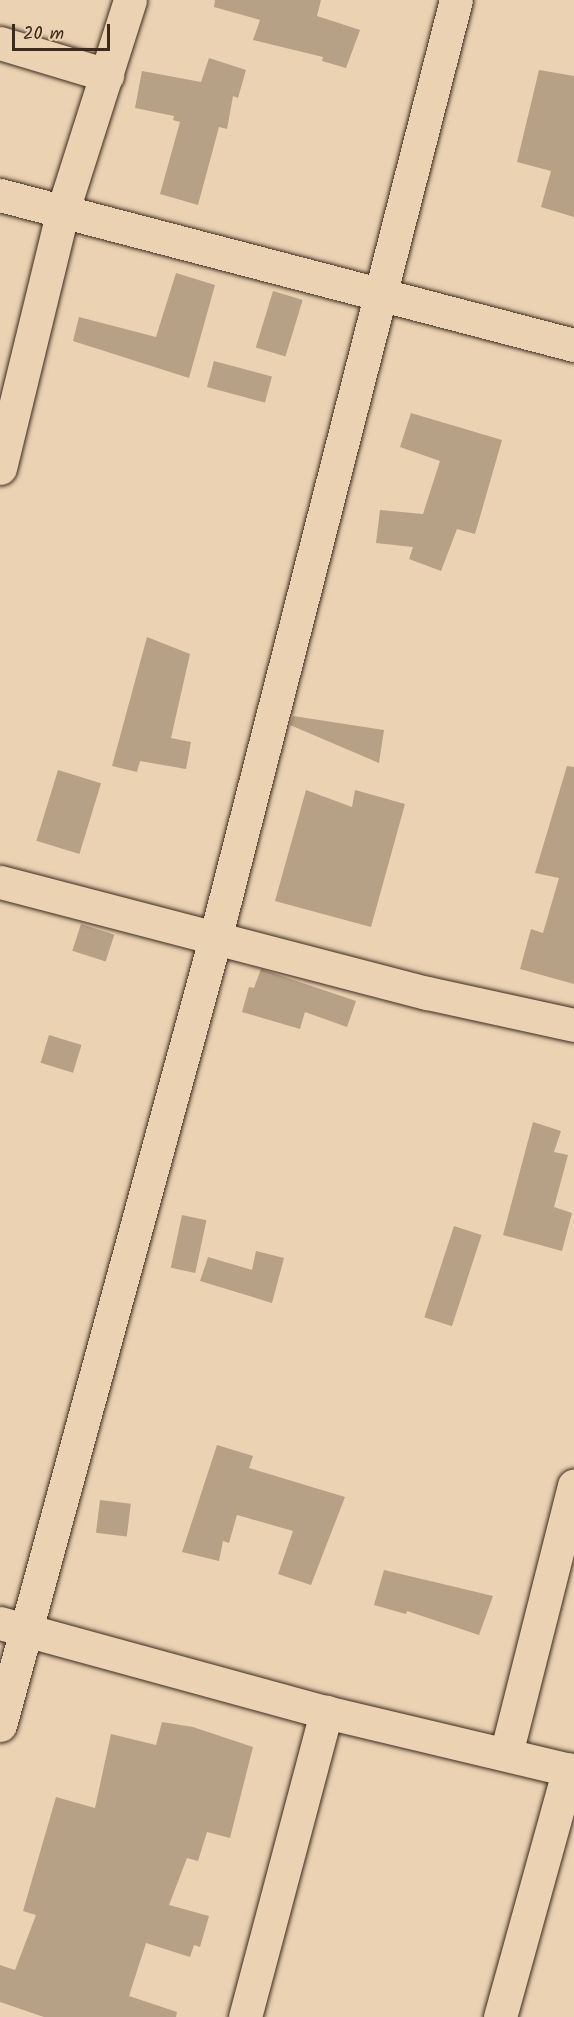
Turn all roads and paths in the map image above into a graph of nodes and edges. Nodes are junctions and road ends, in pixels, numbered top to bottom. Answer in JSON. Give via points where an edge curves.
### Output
{"nodes":[{"id":1,"x":130,"y":0,"type":"edge"},
{"id":2,"x":456,"y":0,"type":"edge"},
{"id":3,"x":0,"y":43,"type":"edge"},
{"id":4,"x":106,"y":75,"type":"junction"},
{"id":5,"x":0,"y":195,"type":"edge"},
{"id":6,"x":63,"y":210,"type":"junction"},
{"id":7,"x":378,"y":294,"type":"junction"},
{"id":8,"x":574,"y":345,"type":"edge"},
{"id":9,"x":0,"y":468,"type":"edge"},
{"id":10,"x":0,"y":882,"type":"edge"},
{"id":11,"x":215,"y":939,"type":"junction"},
{"id":12,"x":574,"y":1025,"type":"edge"},
{"id":13,"x":574,"y":1485,"type":"edge"},
{"id":14,"x":13,"y":1626,"type":"edge"},
{"id":15,"x":326,"y":1712,"type":"junction"},
{"id":16,"x":0,"y":1725,"type":"edge"},
{"id":17,"x":506,"y":1754,"type":"junction"},
{"id":18,"x":571,"y":1770,"type":"edge"},
{"id":19,"x":245,"y":2017,"type":"edge"},
{"id":20,"x":500,"y":2017,"type":"edge"}],
"edges":[{"from":1,"to":4,"type":"street"},
{"from":2,"to":7,"type":"street"},
{"from":3,"to":4,"type":"street"},
{"from":4,"to":6,"type":"street"},
{"from":5,"to":6,"type":"street"},
{"from":6,"to":7,"type":"street"},
{"from":6,"to":9,"type":"street"},
{"from":7,"to":8,"type":"street"},
{"from":7,"to":11,"type":"street","via":[[321,536]]},
{"from":10,"to":11,"type":"street"},
{"from":11,"to":12,"type":"street"},
{"from":11,"to":14,"type":"street"},
{"from":13,"to":17,"type":"street"},
{"from":14,"to":15,"type":"street"},
{"from":14,"to":16,"type":"street"},
{"from":15,"to":17,"type":"street"},
{"from":15,"to":19,"type":"street"},
{"from":17,"to":18,"type":"street"},
{"from":18,"to":20,"type":"street"}]}
